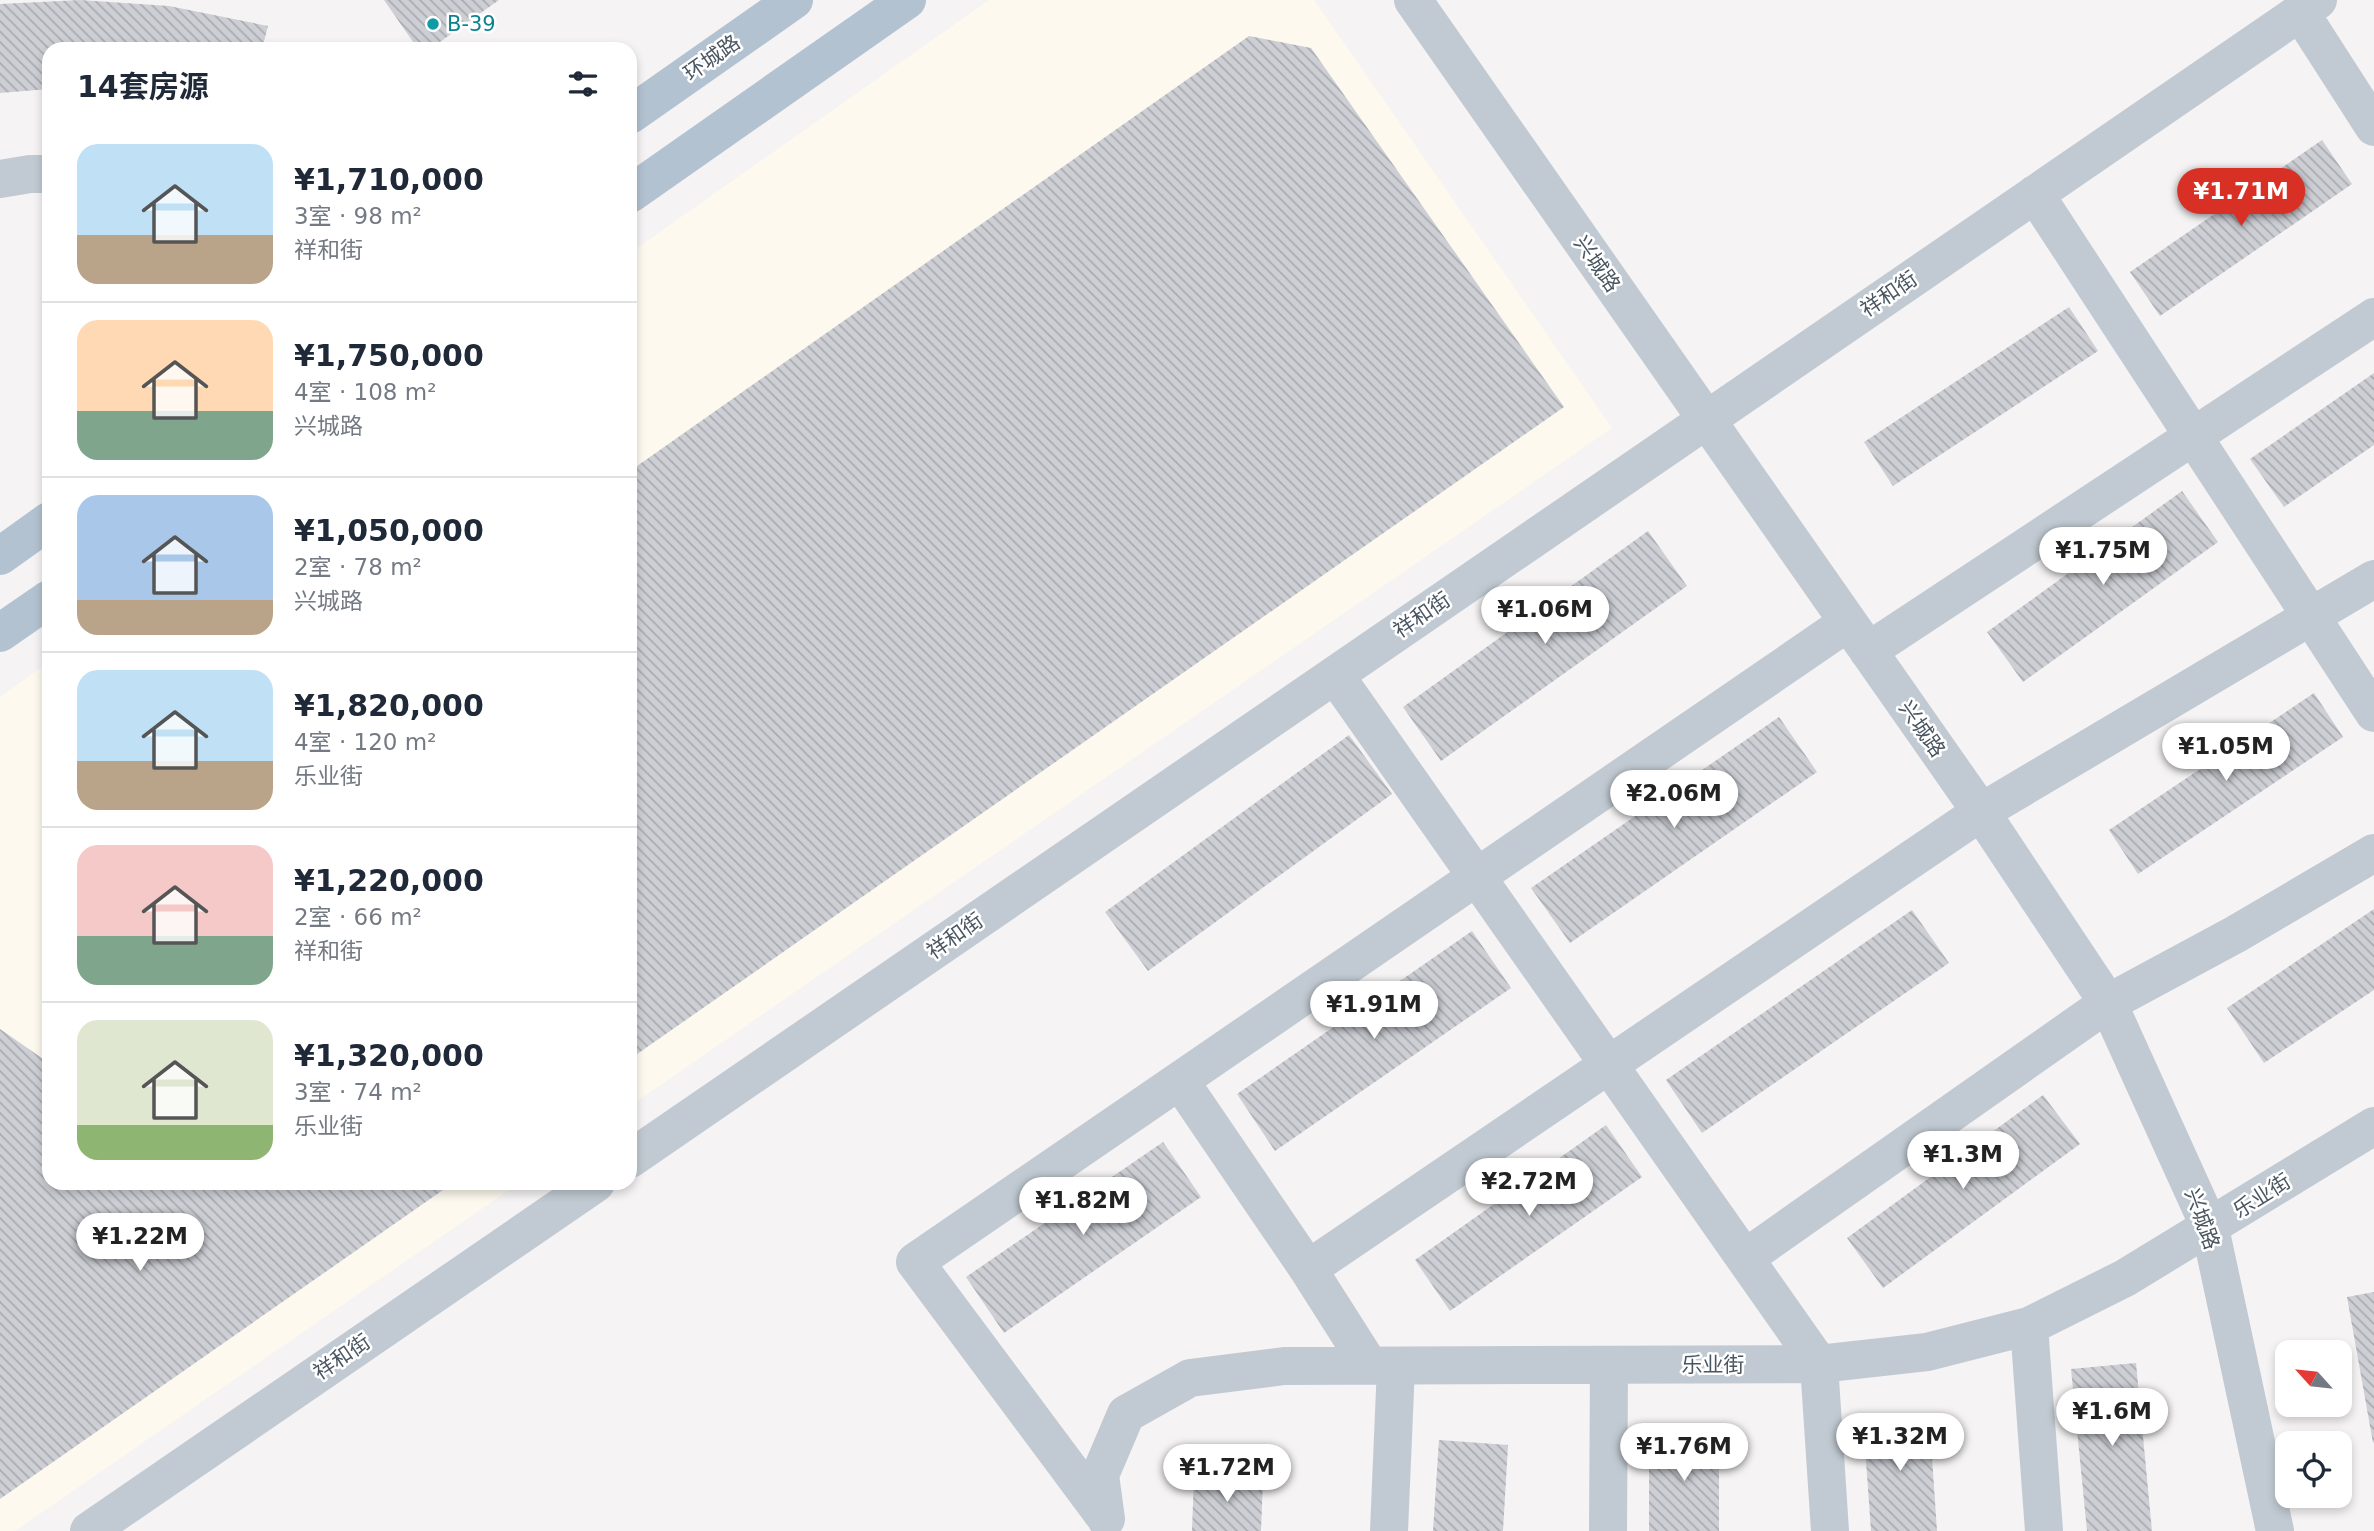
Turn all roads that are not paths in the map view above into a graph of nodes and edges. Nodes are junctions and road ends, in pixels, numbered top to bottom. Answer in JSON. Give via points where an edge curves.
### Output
{"nodes":[{"id":1,"x":794,"y":0,"type":"edge"},
{"id":2,"x":907,"y":0,"type":"edge"},
{"id":3,"x":1413,"y":0,"type":"edge"},
{"id":4,"x":2309,"y":6,"type":"edge"},
{"id":5,"x":637,"y":110,"type":"edge"},
{"id":6,"x":2374,"y":127,"type":"edge"},
{"id":7,"x":42,"y":174,"type":"edge"},
{"id":8,"x":0,"y":179,"type":"edge"},
{"id":9,"x":637,"y":189,"type":"edge"},
{"id":10,"x":2035,"y":194,"type":"junction"},
{"id":11,"x":2374,"y":317,"type":"edge"},
{"id":12,"x":1707,"y":420,"type":"junction"},
{"id":13,"x":2193,"y":435,"type":"junction"},
{"id":14,"x":42,"y":526,"type":"edge"},
{"id":15,"x":0,"y":555,"type":"edge"},
{"id":16,"x":2374,"y":579,"type":"edge"},
{"id":17,"x":42,"y":604,"type":"edge"},
{"id":18,"x":2311,"y":615,"type":"junction"},
{"id":19,"x":0,"y":633,"type":"edge"},
{"id":20,"x":1857,"y":637,"type":"junction"},
{"id":21,"x":1335,"y":675,"type":"junction"},
{"id":22,"x":2374,"y":713,"type":"edge"},
{"id":23,"x":1981,"y":812,"type":"junction"},
{"id":24,"x":2374,"y":853,"type":"edge"},
{"id":25,"x":1477,"y":877,"type":"junction"},
{"id":26,"x":2108,"y":1003,"type":"junction"},
{"id":27,"x":1608,"y":1063,"type":"junction"},
{"id":28,"x":1180,"y":1081,"type":"junction"},
{"id":29,"x":2374,"y":1126,"type":"edge"},
{"id":30,"x":637,"y":1154,"type":"edge"},
{"id":31,"x":586,"y":1190,"type":"edge"},
{"id":32,"x":2210,"y":1228,"type":"junction"},
{"id":33,"x":1745,"y":1258,"type":"junction"},
{"id":34,"x":1308,"y":1269,"type":"junction"},
{"id":35,"x":2029,"y":1326,"type":"junction"},
{"id":36,"x":1819,"y":1364,"type":"junction"},
{"id":37,"x":1609,"y":1365,"type":"junction"},
{"id":38,"x":1382,"y":1366,"type":"junction"},
{"id":39,"x":1106,"y":1524,"type":"edge"},
{"id":40,"x":89,"y":1531,"type":"edge"},
{"id":41,"x":1389,"y":1531,"type":"edge"},
{"id":42,"x":1608,"y":1531,"type":"edge"},
{"id":43,"x":1830,"y":1531,"type":"edge"},
{"id":44,"x":2044,"y":1531,"type":"edge"},
{"id":45,"x":2275,"y":1531,"type":"edge"}],
"edges":[{"from":1,"to":5,"type":"main road","name":"环城路"},
{"from":2,"to":9,"type":"main road"},
{"from":3,"to":12,"type":"street","name":"兴城路"},
{"from":4,"to":6,"type":"street"},
{"from":4,"to":10,"type":"street","name":"祥和街"},
{"from":7,"to":8,"type":"street"},
{"from":10,"to":12,"type":"street","name":"祥和街"},
{"from":10,"to":13,"type":"street"},
{"from":11,"to":13,"type":"street"},
{"from":12,"to":20,"type":"street","name":"兴城路"},
{"from":12,"to":21,"type":"street","name":"祥和街"},
{"from":13,"to":18,"type":"street"},
{"from":13,"to":20,"type":"street"},
{"from":14,"to":15,"type":"main road"},
{"from":16,"to":18,"type":"street"},
{"from":17,"to":19,"type":"main road"},
{"from":18,"to":22,"type":"street"},
{"from":18,"to":23,"type":"street"},
{"from":20,"to":23,"type":"street","name":"兴城路"},
{"from":20,"to":25,"type":"street"},
{"from":21,"to":25,"type":"street"},
{"from":21,"to":30,"type":"street","name":"祥和街"},
{"from":23,"to":26,"type":"street","name":"兴城路"},
{"from":23,"to":27,"type":"street"},
{"from":24,"to":26,"type":"street"},
{"from":25,"to":27,"type":"street"},
{"from":25,"to":28,"type":"street"},
{"from":26,"to":32,"type":"street","name":"兴城路"},
{"from":26,"to":33,"type":"street"},
{"from":27,"to":33,"type":"street"},
{"from":27,"to":34,"type":"street"},
{"from":28,"to":34,"type":"street"},
{"from":28,"to":39,"type":"street","via":[[915,1262]]},
{"from":29,"to":32,"type":"street","name":"乐业街"},
{"from":31,"to":40,"type":"street","name":"祥和街"},
{"from":32,"to":35,"type":"street","name":"乐业街"},
{"from":32,"to":45,"type":"street","name":"兴城路"},
{"from":33,"to":36,"type":"street"},
{"from":34,"to":38,"type":"street"},
{"from":35,"to":36,"type":"street","name":"乐业街","via":[[1927,1352]]},
{"from":35,"to":44,"type":"street"},
{"from":36,"to":37,"type":"street","name":"乐业街"},
{"from":36,"to":43,"type":"street"},
{"from":37,"to":38,"type":"street","name":"乐业街"},
{"from":37,"to":42,"type":"street"},
{"from":38,"to":39,"type":"street","name":"乐业街","via":[[1284,1366],[1190,1378],[1126,1414],[1100,1475]]},
{"from":38,"to":41,"type":"street"}]}
